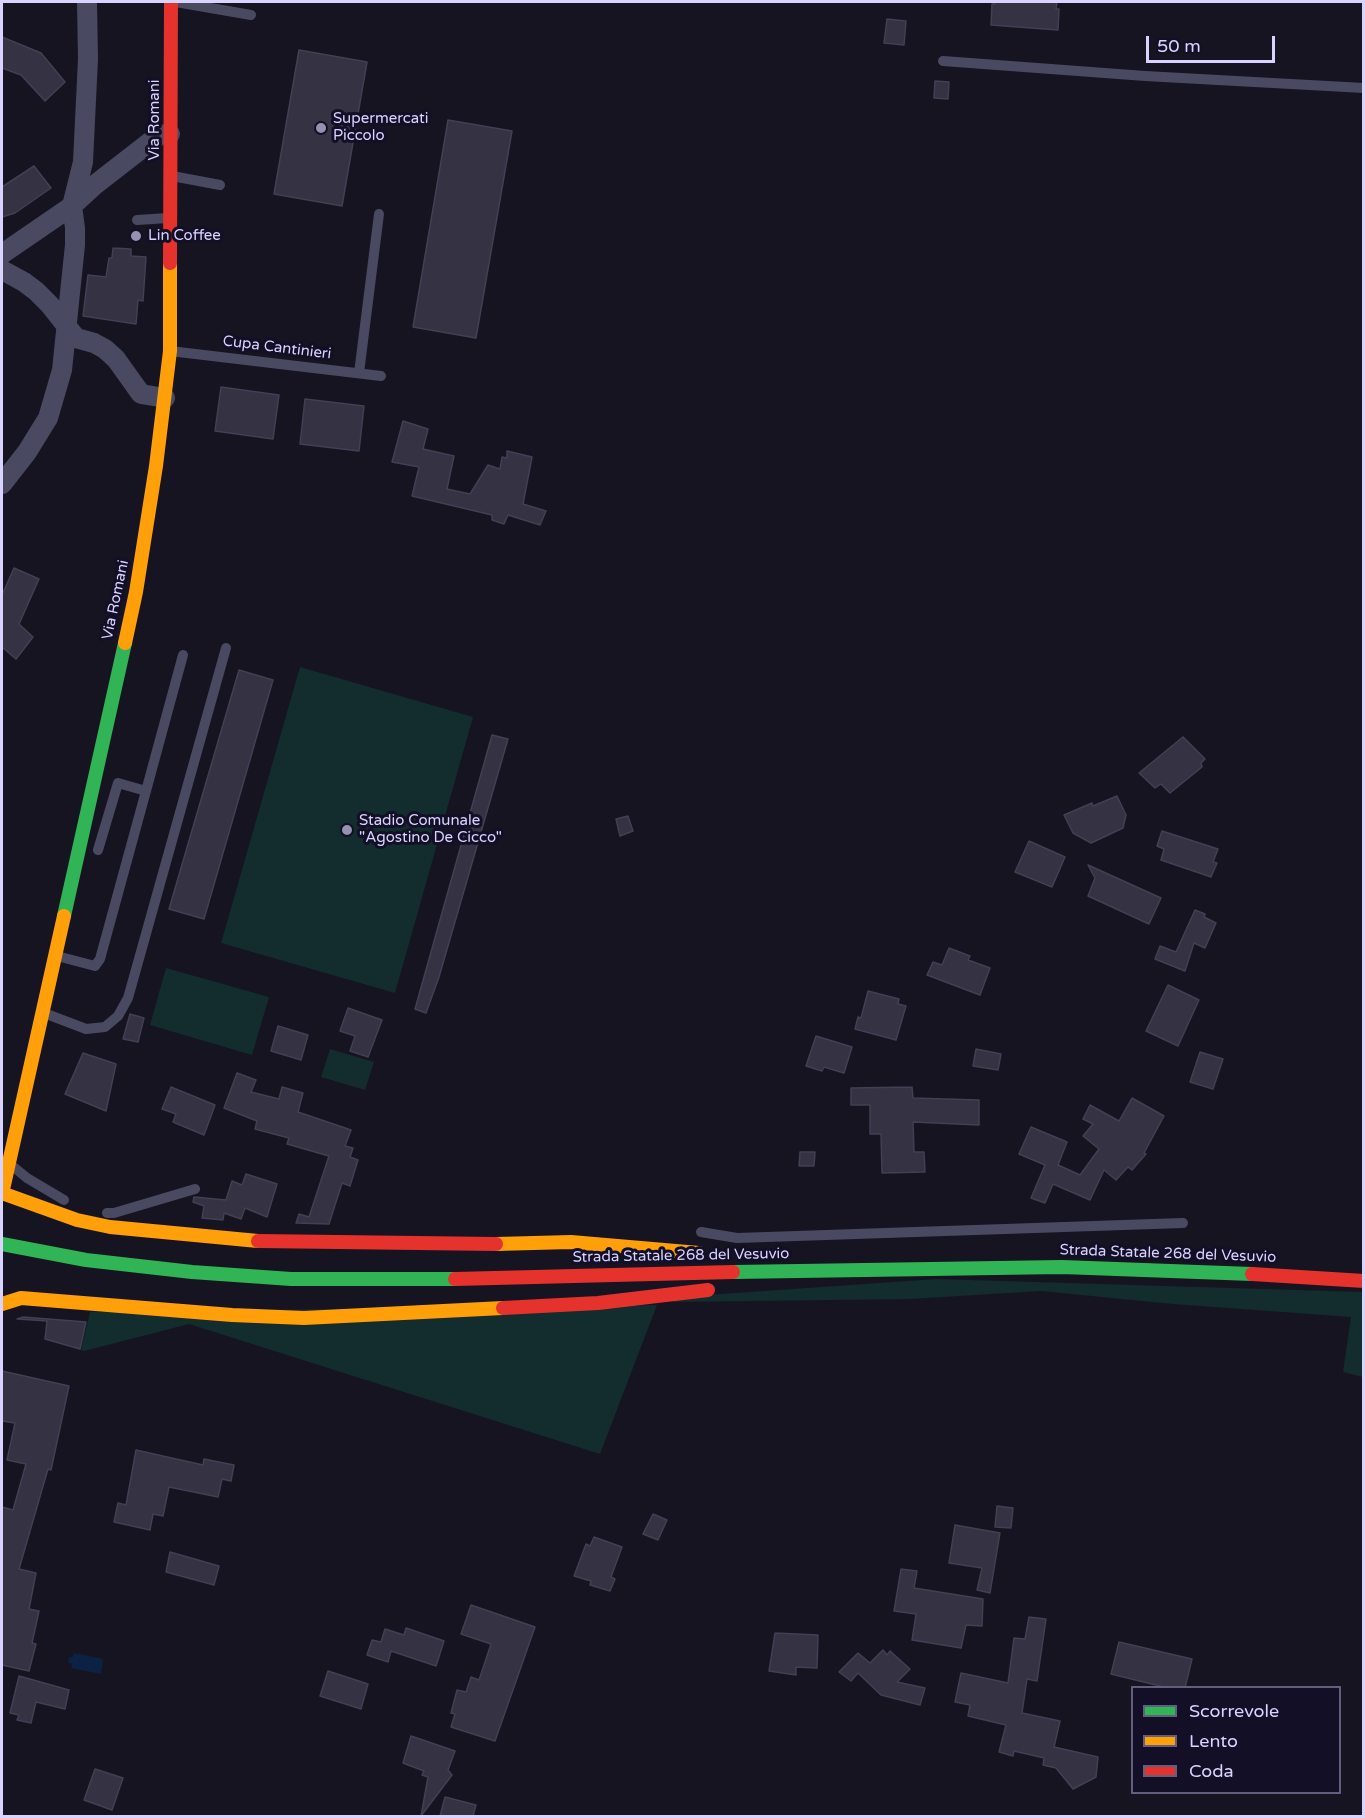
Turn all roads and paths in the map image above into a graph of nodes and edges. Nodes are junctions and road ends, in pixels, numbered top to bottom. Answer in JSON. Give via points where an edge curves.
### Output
{"nodes":[{"id":1,"x":87,"y":2,"type":"edge"},
{"id":2,"x":171,"y":2,"type":"edge"},
{"id":3,"x":176,"y":2,"type":"edge"},
{"id":4,"x":251,"y":15,"type":"dead end"},
{"id":5,"x":943,"y":61,"type":"dead end"},
{"id":6,"x":1364,"y":88,"type":"edge"},
{"id":7,"x":170,"y":134,"type":"junction"},
{"id":8,"x":172,"y":176,"type":"junction"},
{"id":9,"x":220,"y":185,"type":"dead end"},
{"id":10,"x":72,"y":206,"type":"junction"},
{"id":11,"x":379,"y":214,"type":"dead end"},
{"id":12,"x":171,"y":217,"type":"junction"},
{"id":13,"x":136,"y":220,"type":"dead end"},
{"id":14,"x":2,"y":254,"type":"edge"},
{"id":15,"x":2,"y":270,"type":"edge"},
{"id":16,"x":66,"y":326,"type":"junction"},
{"id":17,"x":170,"y":351,"type":"junction"},
{"id":18,"x":359,"y":373,"type":"junction"},
{"id":19,"x":381,"y":376,"type":"dead end"},
{"id":20,"x":165,"y":398,"type":"junction"},
{"id":21,"x":2,"y":484,"type":"edge"},
{"id":22,"x":226,"y":648,"type":"dead end"},
{"id":23,"x":183,"y":655,"type":"dead end"},
{"id":24,"x":146,"y":791,"type":"junction"},
{"id":25,"x":98,"y":850,"type":"dead end"},
{"id":26,"x":54,"y":955,"type":"junction"},
{"id":27,"x":41,"y":1012,"type":"junction"},
{"id":28,"x":5,"y":1163,"type":"edge"},
{"id":29,"x":195,"y":1189,"type":"dead end"},
{"id":30,"x":2,"y":1193,"type":"edge"},
{"id":31,"x":1183,"y":1223,"type":"dead end"},
{"id":32,"x":701,"y":1232,"type":"dead end"},
{"id":33,"x":2,"y":1244,"type":"edge"},
{"id":34,"x":710,"y":1254,"type":"dead end"},
{"id":35,"x":779,"y":1257,"type":"dead end"},
{"id":36,"x":840,"y":1269,"type":"junction"},
{"id":37,"x":860,"y":1269,"type":"junction"},
{"id":38,"x":1364,"y":1281,"type":"edge"},
{"id":39,"x":762,"y":1286,"type":"dead end"},
{"id":40,"x":725,"y":1288,"type":"dead end"},
{"id":41,"x":2,"y":1304,"type":"edge"}],
"edges":[{"from":1,"to":10,"type":"street","via":[[83,162]]},
{"from":2,"to":7,"type":"main road","name":"Via Romani"},
{"from":3,"to":4,"type":"lane"},
{"from":5,"to":6,"type":"lane"},
{"from":7,"to":8,"type":"main road","name":"Via Romani"},
{"from":7,"to":10,"type":"street","via":[[159,135]]},
{"from":8,"to":9,"type":"lane"},
{"from":8,"to":12,"type":"main road","name":"Via Romani"},
{"from":10,"to":14,"type":"street"},
{"from":10,"to":16,"type":"street","via":[[75,245]]},
{"from":11,"to":18,"type":"lane"},
{"from":12,"to":13,"type":"lane"},
{"from":12,"to":17,"type":"main road","name":"Via Romani"},
{"from":15,"to":16,"type":"street","via":[[36,291]]},
{"from":16,"to":20,"type":"street","via":[[76,338],[94,343],[116,359],[141,394]]},
{"from":16,"to":21,"type":"street","via":[[62,370],[48,418]]},
{"from":17,"to":18,"type":"lane","name":"Cupa Cantinieri"},
{"from":17,"to":20,"type":"main road","name":"Via Romani"},
{"from":18,"to":19,"type":"lane","name":"Cupa Cantinieri"},
{"from":20,"to":26,"type":"main road","name":"Via Romani","via":[[136,592]]},
{"from":22,"to":27,"type":"lane","via":[[128,998],[118,1016],[105,1027],[86,1029]]},
{"from":23,"to":24,"type":"lane"},
{"from":24,"to":25,"type":"lane","via":[[118,783]]},
{"from":24,"to":26,"type":"lane","via":[[100,959],[95,966]]},
{"from":26,"to":27,"type":"main road","name":"Via Romani"},
{"from":27,"to":28,"type":"main road","name":"Via Romani"},
{"from":28,"to":29,"type":"lane","via":[[98,1214],[114,1213]]},
{"from":28,"to":30,"type":"main road","name":"Via Romani"},
{"from":30,"to":34,"type":"main road","via":[[110,1227],[243,1241],[453,1245],[571,1242]]},
{"from":31,"to":32,"type":"lane","via":[[737,1238]]},
{"from":33,"to":36,"type":"main road","name":"Strada Statale 268 del Vesuvio","via":[[86,1260],[291,1279]]},
{"from":35,"to":36,"type":"main road"},
{"from":36,"to":37,"type":"main road","name":"Strada Statale 268 del Vesuvio"},
{"from":37,"to":38,"type":"main road","name":"Strada Statale 268 del Vesuvio","via":[[1062,1267]]},
{"from":37,"to":39,"type":"main road"},
{"from":40,"to":41,"type":"main road","via":[[598,1304],[304,1318],[21,1298]]}]}
